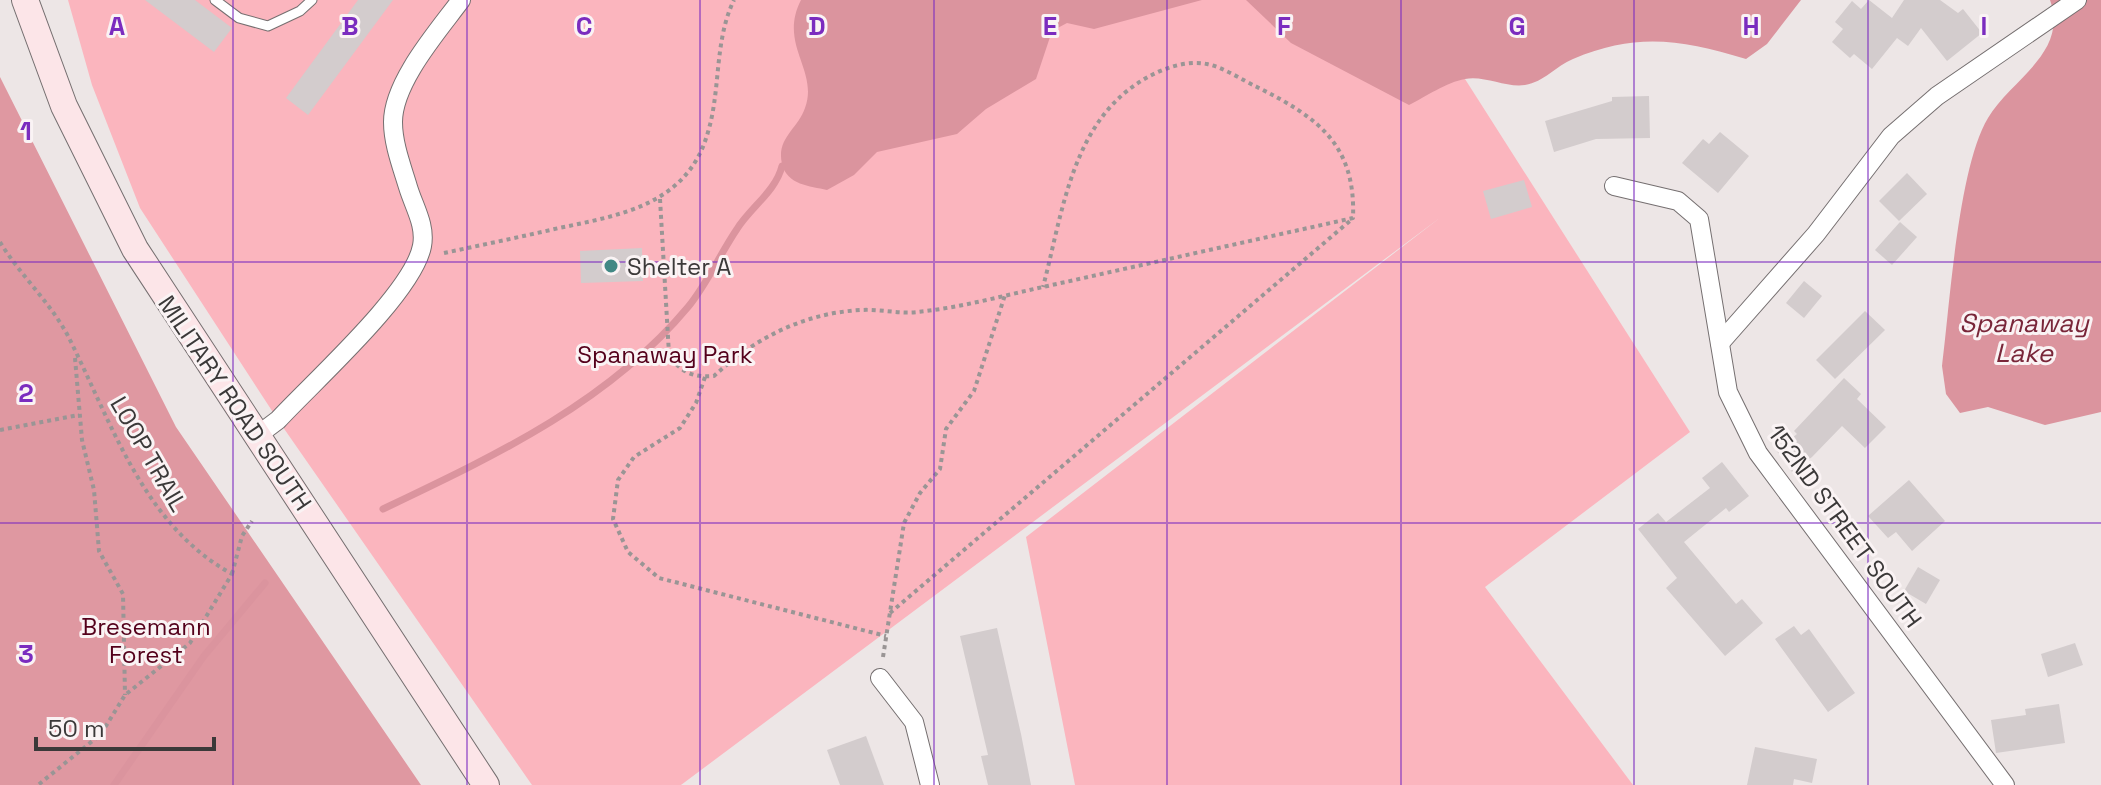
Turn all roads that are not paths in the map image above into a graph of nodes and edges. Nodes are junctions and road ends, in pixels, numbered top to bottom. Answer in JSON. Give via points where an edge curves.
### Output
{"nodes":[{"id":1,"x":25,"y":0,"type":"edge"},
{"id":2,"x":215,"y":0,"type":"edge"},
{"id":3,"x":312,"y":0,"type":"edge"},
{"id":4,"x":461,"y":0,"type":"edge"},
{"id":5,"x":2077,"y":0,"type":"edge"},
{"id":6,"x":1614,"y":186,"type":"dead end"},
{"id":7,"x":1720,"y":343,"type":"junction"},
{"id":8,"x":258,"y":435,"type":"junction"},
{"id":9,"x":880,"y":678,"type":"road end"},
{"id":10,"x":486,"y":785,"type":"edge"},
{"id":11,"x":930,"y":785,"type":"edge"},
{"id":12,"x":2005,"y":785,"type":"edge"}],
"edges":[{"from":1,"to":8,"type":"main road","name":"MILITARY ROAD SOUTH","via":[[64,106],[135,249]]},
{"from":2,"to":3,"type":"lane","via":[[239,18],[268,26]]},
{"from":4,"to":8,"type":"street","via":[[420,55],[393,121],[421,221],[422,248],[396,293]]},
{"from":5,"to":7,"type":"street","via":[[1937,96],[1891,136],[1816,234]]},
{"from":6,"to":7,"type":"street","name":"152ND STREET SOUTH","via":[[1678,201],[1699,219]]},
{"from":7,"to":12,"type":"street","name":"152ND STREET SOUTH","via":[[1728,392],[1758,453]]},
{"from":8,"to":10,"type":"main road","name":"MILITARY ROAD SOUTH"},
{"from":9,"to":11,"type":"street","via":[[914,722]]}]}
